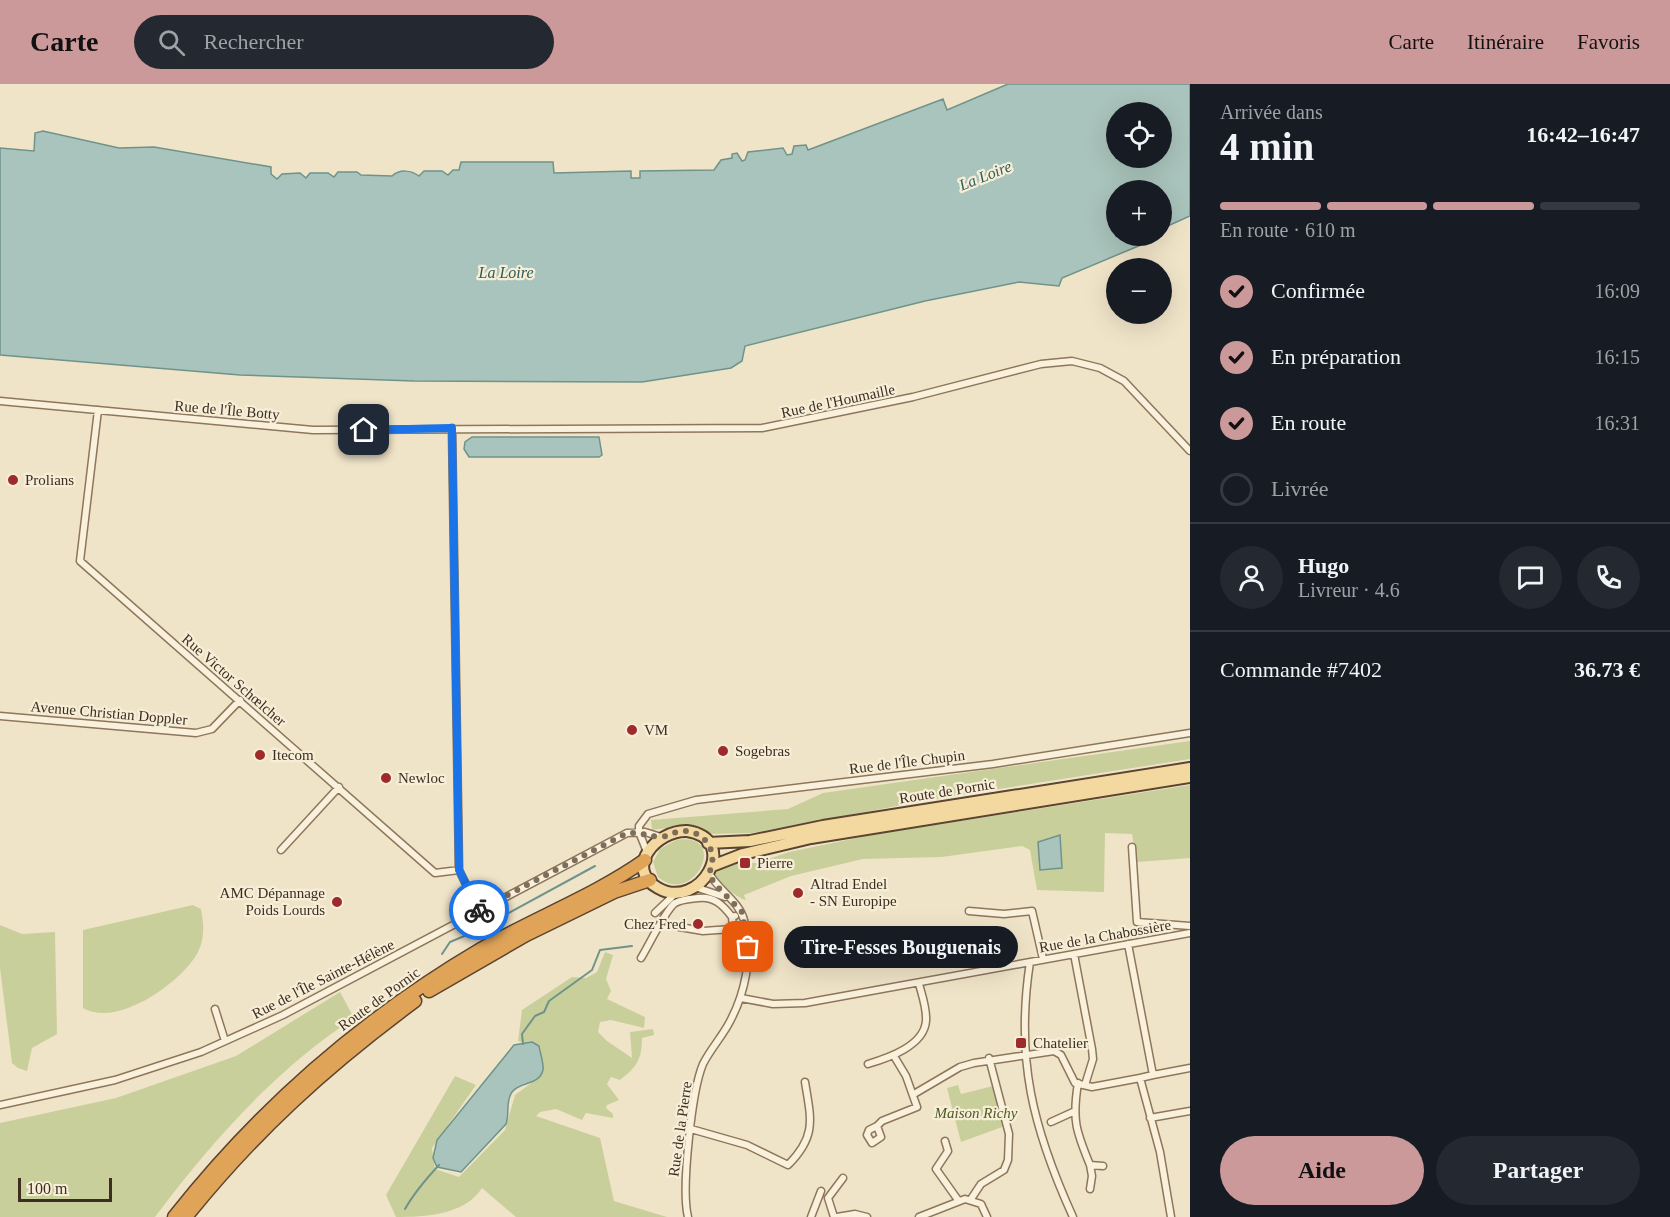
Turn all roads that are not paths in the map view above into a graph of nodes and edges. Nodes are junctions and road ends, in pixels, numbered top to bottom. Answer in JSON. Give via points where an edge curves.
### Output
{"nodes":[{"id":1,"x":0,"y":401,"type":"edge"},
{"id":2,"x":98,"y":410,"type":"junction"},
{"id":3,"x":452,"y":428,"type":"junction"},
{"id":4,"x":1190,"y":451,"type":"edge"},
{"id":5,"x":240,"y":700,"type":"junction"},
{"id":6,"x":0,"y":716,"type":"edge"},
{"id":7,"x":140,"y":728,"type":"junction"},
{"id":8,"x":1190,"y":733,"type":"edge"},
{"id":9,"x":139,"y":736,"type":"dead end"},
{"id":10,"x":1190,"y":768,"type":"edge"},
{"id":11,"x":1190,"y":777,"type":"edge"},
{"id":12,"x":339,"y":788,"type":"junction"},
{"id":13,"x":639,"y":832,"type":"junction"},
{"id":14,"x":661,"y":837,"type":"junction"},
{"id":15,"x":708,"y":843,"type":"junction"},
{"id":16,"x":1132,"y":848,"type":"dead end"},
{"id":17,"x":281,"y":850,"type":"dead end"},
{"id":18,"x":646,"y":856,"type":"junction"},
{"id":19,"x":714,"y":867,"type":"junction"},
{"id":20,"x":459,"y":870,"type":"junction"},
{"id":21,"x":654,"y":884,"type":"junction"},
{"id":22,"x":695,"y":887,"type":"junction"},
{"id":23,"x":678,"y":892,"type":"junction"},
{"id":24,"x":730,"y":899,"type":"junction"},
{"id":25,"x":479,"y":911,"type":"junction"},
{"id":26,"x":969,"y":911,"type":"dead end"},
{"id":27,"x":742,"y":912,"type":"junction"},
{"id":28,"x":732,"y":917,"type":"junction"},
{"id":29,"x":662,"y":924,"type":"junction"},
{"id":30,"x":1190,"y":926,"type":"edge"},
{"id":31,"x":732,"y":929,"type":"junction"},
{"id":32,"x":1190,"y":933,"type":"edge"},
{"id":33,"x":1128,"y":944,"type":"junction"},
{"id":34,"x":1074,"y":954,"type":"junction"},
{"id":35,"x":641,"y":958,"type":"dead end"},
{"id":36,"x":1043,"y":959,"type":"junction"},
{"id":37,"x":1030,"y":962,"type":"junction"},
{"id":38,"x":737,"y":967,"type":"dead end"},
{"id":39,"x":919,"y":984,"type":"junction"},
{"id":40,"x":741,"y":998,"type":"junction"},
{"id":41,"x":215,"y":1009,"type":"dead end"},
{"id":42,"x":225,"y":1041,"type":"junction"},
{"id":43,"x":1025,"y":1053,"type":"junction"},
{"id":44,"x":894,"y":1056,"type":"junction"},
{"id":45,"x":989,"y":1058,"type":"junction"},
{"id":46,"x":868,"y":1064,"type":"dead end"},
{"id":47,"x":1190,"y":1068,"type":"edge"},
{"id":48,"x":1153,"y":1075,"type":"junction"},
{"id":49,"x":1140,"y":1078,"type":"junction"},
{"id":50,"x":805,"y":1082,"type":"dead end"},
{"id":51,"x":1082,"y":1084,"type":"junction"},
{"id":52,"x":914,"y":1094,"type":"junction"},
{"id":53,"x":0,"y":1105,"type":"edge"},
{"id":54,"x":1190,"y":1111,"type":"edge"},
{"id":55,"x":1073,"y":1112,"type":"junction"},
{"id":56,"x":1150,"y":1118,"type":"junction"},
{"id":57,"x":1051,"y":1122,"type":"dead end"},
{"id":58,"x":877,"y":1126,"type":"dead end"},
{"id":59,"x":691,"y":1129,"type":"junction"},
{"id":60,"x":945,"y":1141,"type":"dead end"},
{"id":61,"x":1090,"y":1165,"type":"junction"},
{"id":62,"x":1103,"y":1166,"type":"dead end"},
{"id":63,"x":843,"y":1178,"type":"dead end"},
{"id":64,"x":1090,"y":1189,"type":"dead end"},
{"id":65,"x":821,"y":1191,"type":"dead end"},
{"id":66,"x":971,"y":1199,"type":"junction"},
{"id":67,"x":958,"y":1200,"type":"junction"},
{"id":68,"x":174,"y":1217,"type":"edge"},
{"id":69,"x":186,"y":1217,"type":"edge"},
{"id":70,"x":688,"y":1217,"type":"edge"},
{"id":71,"x":811,"y":1217,"type":"edge"},
{"id":72,"x":836,"y":1217,"type":"edge"},
{"id":73,"x":867,"y":1217,"type":"edge"},
{"id":74,"x":919,"y":1217,"type":"edge"},
{"id":75,"x":987,"y":1217,"type":"edge"},
{"id":76,"x":1073,"y":1217,"type":"edge"},
{"id":77,"x":1171,"y":1217,"type":"edge"}],
"edges":[{"from":1,"to":2,"type":"street","name":"Rue de l'Île Botty"},
{"from":2,"to":3,"type":"street","name":"Rue de l'Île Botty","via":[[313,430]]},
{"from":2,"to":5,"type":"street","name":"Rue Victor Schœlcher","via":[[80,561]]},
{"from":3,"to":4,"type":"street","name":"Rue de l'Houmaille","via":[[769,427],[1064,361],[1100,368],[1124,381]]},
{"from":3,"to":20,"type":"street"},
{"from":5,"to":7,"type":"street","name":"Avenue Christian Doppler","via":[[209,730],[196,733]]},
{"from":5,"to":12,"type":"street","name":"Rue Victor Schœlcher"},
{"from":6,"to":7,"type":"street","name":"Avenue Christian Doppler"},
{"from":7,"to":9,"type":"street"},
{"from":8,"to":13,"type":"street","name":"Rue de l'Île Chupin","via":[[993,764],[696,800],[648,814]]},
{"from":10,"to":15,"type":"main road","name":"Route de Pornic","via":[[750,841]]},
{"from":11,"to":19,"type":"main road","name":"Route de Pornic","via":[[811,838]]},
{"from":12,"to":17,"type":"street"},
{"from":12,"to":20,"type":"street","name":"Rue Victor Schœlcher","via":[[435,873]]},
{"from":13,"to":14,"type":"street"},
{"from":13,"to":18,"type":"street"},
{"from":13,"to":25,"type":"street","name":"Rue de l'Île Sainte-Hélène","via":[[627,833]]},
{"from":14,"to":15,"type":"main road","via":[[687,831]]},
{"from":14,"to":18,"type":"main road"},
{"from":15,"to":19,"type":"main road"},
{"from":16,"to":30,"type":"street","via":[[1137,922]]},
{"from":18,"to":21,"type":"main road","via":[[646,873]]},
{"from":18,"to":68,"type":"highway","name":"Route de Pornic","via":[[593,892],[458,962],[363,1028],[267,1112]]},
{"from":19,"to":22,"type":"main road"},
{"from":19,"to":24,"type":"street"},
{"from":20,"to":25,"type":"street"},
{"from":21,"to":23,"type":"main road"},
{"from":21,"to":23,"type":"street","via":[[657,911]]},
{"from":21,"to":69,"type":"highway","name":"Route de Pornic","via":[[624,887],[526,935],[422,995],[303,1090],[224,1170]]},
{"from":22,"to":23,"type":"main road"},
{"from":22,"to":24,"type":"street"},
{"from":24,"to":27,"type":"street"},
{"from":25,"to":42,"type":"street","name":"Rue de l'Île Sainte-Hélène","via":[[283,1015]]},
{"from":26,"to":36,"type":"street","via":[[1032,911]]},
{"from":27,"to":28,"type":"street"},
{"from":27,"to":40,"type":"street","name":"Rue de la Pierre","via":[[748,953]]},
{"from":28,"to":29,"type":"street","via":[[719,902],[703,897],[673,904]]},
{"from":28,"to":31,"type":"street"},
{"from":29,"to":31,"type":"street","via":[[703,931]]},
{"from":29,"to":35,"type":"street"},
{"from":31,"to":38,"type":"street"},
{"from":32,"to":33,"type":"street","name":"Rue de la Chabossière"},
{"from":33,"to":34,"type":"street","name":"Rue de la Chabossière"},
{"from":33,"to":48,"type":"street"},
{"from":34,"to":36,"type":"street","name":"Rue de la Chabossière"},
{"from":34,"to":51,"type":"street","via":[[1093,1059]]},
{"from":36,"to":37,"type":"street","name":"Rue de la Chabossière"},
{"from":37,"to":39,"type":"street","name":"Rue de la Chabossière"},
{"from":37,"to":43,"type":"street","via":[[1024,1016]]},
{"from":39,"to":40,"type":"street","name":"Rue de la Chabossière","via":[[805,1003],[773,1004]]},
{"from":39,"to":44,"type":"street","via":[[925,1025]]},
{"from":40,"to":59,"type":"street","name":"Rue de la Pierre","via":[[703,1065]]},
{"from":41,"to":42,"type":"street"},
{"from":42,"to":53,"type":"street","name":"Rue de l'Île Sainte-Hélène","via":[[115,1080]]},
{"from":43,"to":45,"type":"street"},
{"from":43,"to":51,"type":"street","via":[[1058,1052],[1071,1080]]},
{"from":43,"to":76,"type":"street","via":[[1037,1127]]},
{"from":44,"to":46,"type":"street"},
{"from":44,"to":52,"type":"street"},
{"from":45,"to":52,"type":"street","via":[[960,1067]]},
{"from":45,"to":66,"type":"street","via":[[1009,1134],[1008,1160],[1004,1170],[981,1184]]},
{"from":47,"to":48,"type":"street"},
{"from":48,"to":49,"type":"street"},
{"from":49,"to":51,"type":"street","via":[[1110,1085]]},
{"from":49,"to":56,"type":"street"},
{"from":50,"to":59,"type":"street","via":[[811,1119],[809,1137],[804,1150],[788,1166],[747,1145]]},
{"from":51,"to":55,"type":"street"},
{"from":52,"to":58,"type":"street","via":[[918,1107]]},
{"from":54,"to":56,"type":"street"},
{"from":55,"to":57,"type":"street"},
{"from":55,"to":61,"type":"street"},
{"from":56,"to":77,"type":"street"},
{"from":59,"to":70,"type":"street","name":"Rue de la Pierre","via":[[684,1193]]},
{"from":60,"to":67,"type":"street","via":[[948,1151],[936,1169]]},
{"from":61,"to":62,"type":"street"},
{"from":61,"to":64,"type":"street"},
{"from":63,"to":72,"type":"street","via":[[828,1198]]},
{"from":65,"to":71,"type":"street"},
{"from":66,"to":67,"type":"street"},
{"from":66,"to":75,"type":"street","via":[[981,1204]]},
{"from":67,"to":74,"type":"street"},
{"from":72,"to":73,"type":"street"}]}
